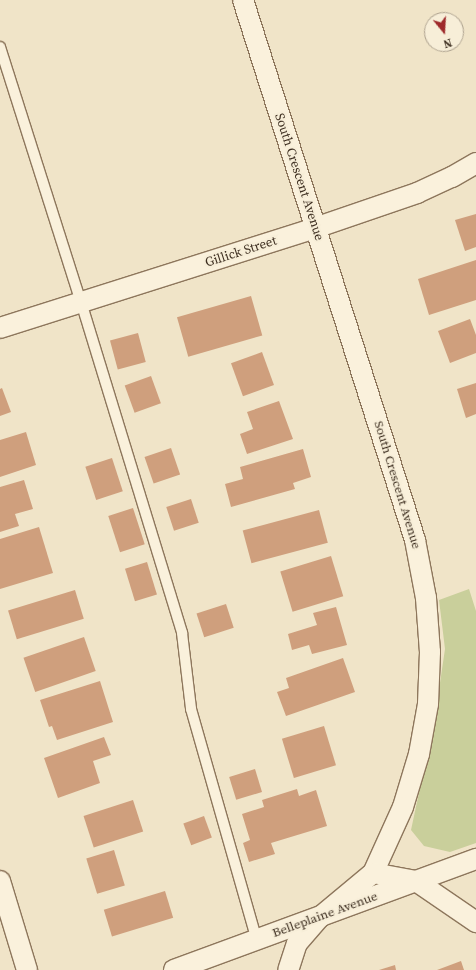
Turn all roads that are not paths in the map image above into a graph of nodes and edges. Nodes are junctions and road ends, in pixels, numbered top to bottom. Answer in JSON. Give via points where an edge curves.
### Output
{"nodes":[{"id":1,"x":243,"y":0,"type":"edge"},
{"id":2,"x":0,"y":47,"type":"edge"},
{"id":3,"x":476,"y":163,"type":"edge"},
{"id":4,"x":315,"y":228,"type":"junction"},
{"id":5,"x":81,"y":302,"type":"junction"},
{"id":6,"x":0,"y":328,"type":"edge"},
{"id":7,"x":476,"y":859,"type":"edge"},
{"id":8,"x":373,"y":872,"type":"junction"},
{"id":9,"x":0,"y":881,"type":"edge"},
{"id":10,"x":416,"y":881,"type":"junction"},
{"id":11,"x":319,"y":918,"type":"junction"},
{"id":12,"x":476,"y":922,"type":"edge"},
{"id":13,"x":257,"y":940,"type":"junction"},
{"id":14,"x":28,"y":970,"type":"edge"},
{"id":15,"x":174,"y":970,"type":"edge"},
{"id":16,"x":288,"y":970,"type":"edge"}],
"edges":[{"from":1,"to":4,"type":"street","name":"South Crescent Avenue"},
{"from":2,"to":5,"type":"lane"},
{"from":3,"to":4,"type":"street","name":"Gillick Street","via":[[417,193]]},
{"from":4,"to":5,"type":"street","name":"Gillick Street"},
{"from":4,"to":8,"type":"street","name":"South Crescent Avenue","via":[[415,540],[426,598],[430,652],[428,704],[419,754],[403,807]]},
{"from":5,"to":6,"type":"street","name":"Gillick Street"},
{"from":5,"to":13,"type":"lane","via":[[182,633],[191,709]]},
{"from":7,"to":10,"type":"street","name":"Belleplaine Avenue"},
{"from":8,"to":10,"type":"street"},
{"from":8,"to":11,"type":"street","name":"South Crescent Avenue"},
{"from":9,"to":14,"type":"street"},
{"from":10,"to":11,"type":"street","name":"Belleplaine Avenue"},
{"from":10,"to":12,"type":"street"},
{"from":11,"to":13,"type":"street","name":"Belleplaine Avenue"},
{"from":11,"to":16,"type":"street","name":"South Crescent Avenue","via":[[297,943]]},
{"from":13,"to":15,"type":"street","name":"Belleplaine Avenue"}]}
